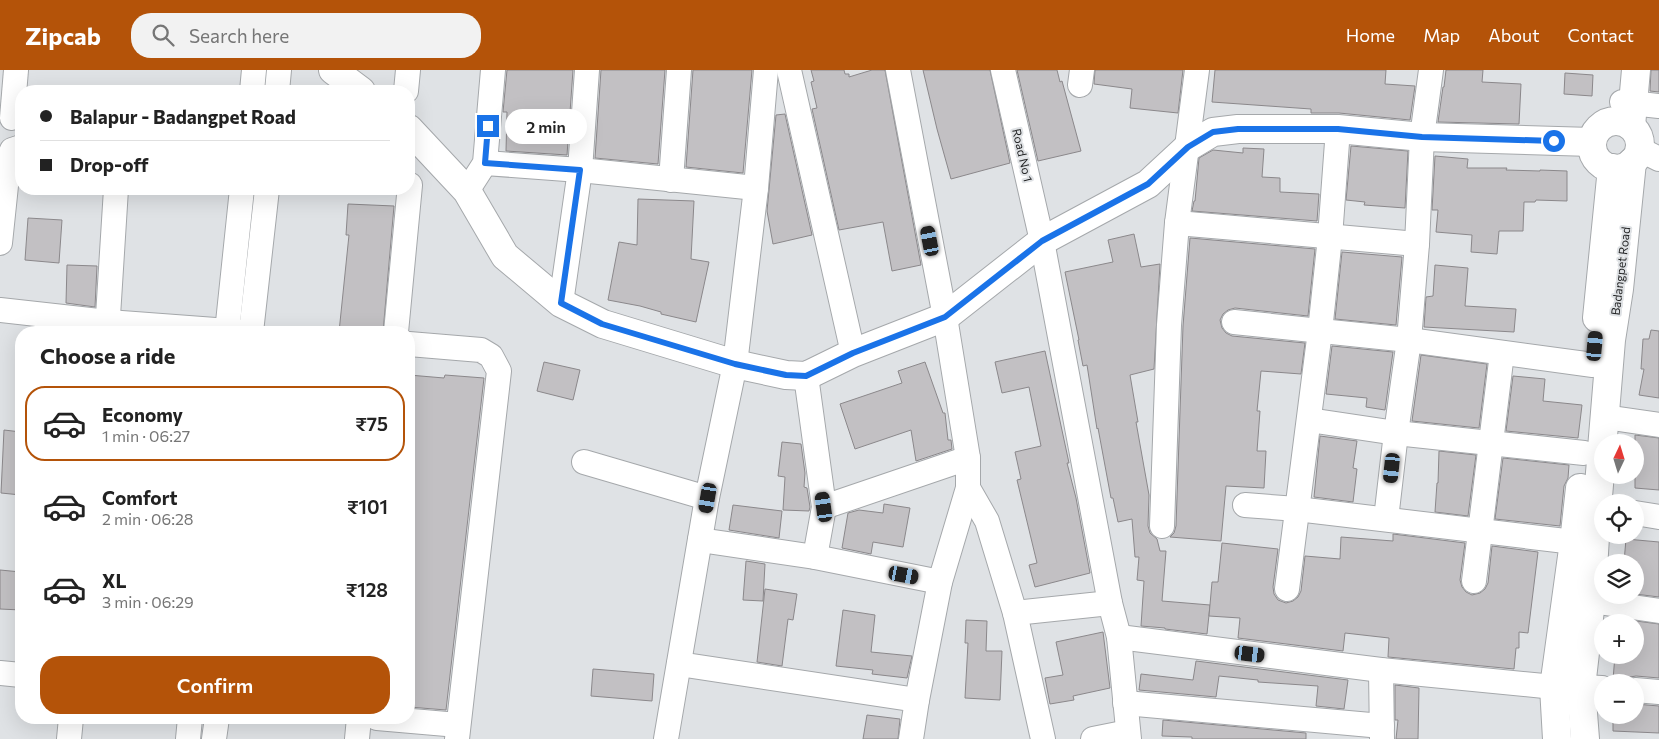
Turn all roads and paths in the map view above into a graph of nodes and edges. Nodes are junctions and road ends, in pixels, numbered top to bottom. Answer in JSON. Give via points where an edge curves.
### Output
{"nodes":[{"id":1,"x":16,"y":70,"type":"edge"},
{"id":2,"x":254,"y":70,"type":"edge"},
{"id":3,"x":280,"y":70,"type":"edge"},
{"id":4,"x":332,"y":70,"type":"edge"},
{"id":5,"x":408,"y":70,"type":"edge"},
{"id":6,"x":493,"y":70,"type":"edge"},
{"id":7,"x":586,"y":70,"type":"edge"},
{"id":8,"x":679,"y":70,"type":"edge"},
{"id":9,"x":766,"y":70,"type":"edge"},
{"id":10,"x":789,"y":70,"type":"edge"},
{"id":11,"x":898,"y":70,"type":"edge"},
{"id":12,"x":1003,"y":70,"type":"edge"},
{"id":13,"x":1197,"y":70,"type":"edge"},
{"id":14,"x":1431,"y":70,"type":"edge"},
{"id":15,"x":1625,"y":70,"type":"edge"},
{"id":16,"x":1636,"y":70,"type":"edge"},
{"id":17,"x":253,"y":85,"type":"edge"},
{"id":18,"x":278,"y":85,"type":"edge"},
{"id":19,"x":353,"y":85,"type":"edge"},
{"id":20,"x":407,"y":85,"type":"edge"},
{"id":21,"x":12,"y":118,"type":"dead end"},
{"id":22,"x":1338,"y":129,"type":"junction"},
{"id":23,"x":1634,"y":133,"type":"edge"},
{"id":24,"x":415,"y":135,"type":"edge"},
{"id":25,"x":1422,"y":137,"type":"junction"},
{"id":26,"x":1188,"y":147,"type":"junction"},
{"id":27,"x":15,"y":149,"type":"edge"},
{"id":28,"x":485,"y":163,"type":"junction"},
{"id":29,"x":580,"y":170,"type":"junction"},
{"id":30,"x":671,"y":180,"type":"junction"},
{"id":31,"x":756,"y":188,"type":"junction"},
{"id":32,"x":467,"y":191,"type":"junction"},
{"id":33,"x":116,"y":195,"type":"edge"},
{"id":34,"x":242,"y":195,"type":"edge"},
{"id":35,"x":266,"y":195,"type":"edge"},
{"id":36,"x":409,"y":195,"type":"edge"},
{"id":37,"x":1177,"y":223,"type":"junction"},
{"id":38,"x":1330,"y":237,"type":"junction"},
{"id":39,"x":1042,"y":241,"type":"junction"},
{"id":40,"x":0,"y":243,"type":"edge"},
{"id":41,"x":1417,"y":244,"type":"junction"},
{"id":42,"x":561,"y":303,"type":"junction"},
{"id":43,"x":0,"y":310,"type":"edge"},
{"id":44,"x":945,"y":317,"type":"junction"},
{"id":45,"x":1234,"y":322,"type":"dead end"},
{"id":46,"x":101,"y":326,"type":"edge"},
{"id":47,"x":107,"y":326,"type":"edge"},
{"id":48,"x":232,"y":326,"type":"edge"},
{"id":49,"x":252,"y":326,"type":"edge"},
{"id":50,"x":397,"y":326,"type":"edge"},
{"id":51,"x":1320,"y":331,"type":"junction"},
{"id":52,"x":1409,"y":340,"type":"junction"},
{"id":53,"x":415,"y":344,"type":"edge"},
{"id":54,"x":853,"y":353,"type":"junction"},
{"id":55,"x":1502,"y":353,"type":"junction"},
{"id":56,"x":735,"y":364,"type":"junction"},
{"id":57,"x":1593,"y":365,"type":"junction"},
{"id":58,"x":806,"y":376,"type":"junction"},
{"id":59,"x":1604,"y":418,"type":"junction"},
{"id":60,"x":1309,"y":420,"type":"junction"},
{"id":61,"x":1659,"y":425,"type":"edge"},
{"id":62,"x":1396,"y":434,"type":"junction"},
{"id":63,"x":1491,"y":444,"type":"junction"},
{"id":64,"x":1584,"y":453,"type":"junction"},
{"id":65,"x":968,"y":458,"type":"junction"},
{"id":66,"x":584,"y":462,"type":"dead end"},
{"id":67,"x":968,"y":488,"type":"junction"},
{"id":68,"x":1601,"y":494,"type":"edge"},
{"id":69,"x":708,"y":498,"type":"junction"},
{"id":70,"x":1245,"y":505,"type":"dead end"},
{"id":71,"x":824,"y":507,"type":"junction"},
{"id":72,"x":1297,"y":509,"type":"junction"},
{"id":73,"x":1644,"y":514,"type":"edge"},
{"id":74,"x":1659,"y":517,"type":"edge"},
{"id":75,"x":1386,"y":519,"type":"junction"},
{"id":76,"x":1162,"y":526,"type":"dead end"},
{"id":77,"x":1480,"y":531,"type":"junction"},
{"id":78,"x":700,"y":540,"type":"junction"},
{"id":79,"x":1574,"y":542,"type":"junction"},
{"id":80,"x":1597,"y":544,"type":"edge"},
{"id":81,"x":814,"y":557,"type":"junction"},
{"id":82,"x":1474,"y":581,"type":"dead end"},
{"id":83,"x":940,"y":582,"type":"junction"},
{"id":84,"x":1287,"y":589,"type":"dead end"},
{"id":85,"x":1591,"y":601,"type":"junction"},
{"id":86,"x":1110,"y":603,"type":"junction"},
{"id":87,"x":1659,"y":611,"type":"edge"},
{"id":88,"x":1015,"y":613,"type":"junction"},
{"id":89,"x":1119,"y":637,"type":"junction"},
{"id":90,"x":679,"y":664,"type":"junction"},
{"id":91,"x":1381,"y":670,"type":"junction"},
{"id":92,"x":0,"y":673,"type":"edge"},
{"id":93,"x":15,"y":674,"type":"edge"},
{"id":94,"x":1554,"y":687,"type":"junction"},
{"id":95,"x":1592,"y":688,"type":"edge"},
{"id":96,"x":1644,"y":691,"type":"edge"},
{"id":97,"x":1659,"y":692,"type":"edge"},
{"id":98,"x":917,"y":700,"type":"junction"},
{"id":99,"x":1125,"y":703,"type":"junction"},
{"id":100,"x":70,"y":724,"type":"edge"},
{"id":101,"x":189,"y":724,"type":"edge"},
{"id":102,"x":215,"y":724,"type":"edge"},
{"id":103,"x":358,"y":724,"type":"edge"},
{"id":104,"x":412,"y":724,"type":"edge"},
{"id":105,"x":458,"y":732,"type":"edge"},
{"id":106,"x":1382,"y":732,"type":"edge"},
{"id":107,"x":1128,"y":735,"type":"edge"},
{"id":108,"x":69,"y":739,"type":"edge"},
{"id":109,"x":188,"y":739,"type":"edge"},
{"id":110,"x":214,"y":739,"type":"edge"},
{"id":111,"x":357,"y":739,"type":"edge"},
{"id":112,"x":666,"y":739,"type":"edge"},
{"id":113,"x":911,"y":739,"type":"edge"},
{"id":114,"x":1044,"y":739,"type":"edge"},
{"id":115,"x":1093,"y":739,"type":"edge"},
{"id":116,"x":1557,"y":739,"type":"edge"},
{"id":117,"x":1585,"y":739,"type":"edge"}],
"edges":[{"from":1,"to":21,"type":"street"},
{"from":2,"to":17,"type":"street"},
{"from":3,"to":18,"type":"street"},
{"from":4,"to":19,"type":"street"},
{"from":5,"to":20,"type":"street"},
{"from":6,"to":28,"type":"street"},
{"from":7,"to":29,"type":"street"},
{"from":8,"to":30,"type":"street"},
{"from":9,"to":31,"type":"street"},
{"from":10,"to":54,"type":"street"},
{"from":11,"to":44,"type":"street"},
{"from":12,"to":39,"type":"street","name":"Road No 1"},
{"from":13,"to":26,"type":"street"},
{"from":14,"to":25,"type":"street"},
{"from":15,"to":23,"type":"street","name":"Badangpet Road"},
{"from":16,"to":23,"type":"street","name":"Badangpet Road"},
{"from":22,"to":25,"type":"street"},
{"from":22,"to":26,"type":"street","via":[[1213,132]]},
{"from":22,"to":38,"type":"street"},
{"from":23,"to":25,"type":"street","via":[[1599,161],[1592,142]]},
{"from":23,"to":57,"type":"street","name":"Badangpet Road"},
{"from":23,"to":59,"type":"street","name":"Badangpet Road"},
{"from":24,"to":32,"type":"street"},
{"from":25,"to":41,"type":"street"},
{"from":26,"to":37,"type":"street"},
{"from":26,"to":39,"type":"street","via":[[1148,184]]},
{"from":27,"to":40,"type":"street","via":[[9,157]]},
{"from":28,"to":29,"type":"street"},
{"from":28,"to":32,"type":"street"},
{"from":29,"to":30,"type":"street"},
{"from":29,"to":42,"type":"street"},
{"from":30,"to":31,"type":"street"},
{"from":31,"to":56,"type":"street"},
{"from":32,"to":42,"type":"street","via":[[505,256]]},
{"from":33,"to":47,"type":"street"},
{"from":34,"to":48,"type":"street"},
{"from":35,"to":49,"type":"street"},
{"from":36,"to":50,"type":"street"},
{"from":37,"to":38,"type":"street"},
{"from":37,"to":76,"type":"street","via":[[1169,325]]},
{"from":38,"to":41,"type":"street"},
{"from":38,"to":51,"type":"street"},
{"from":39,"to":44,"type":"street"},
{"from":39,"to":86,"type":"street","name":"Road No 1"},
{"from":41,"to":52,"type":"street"},
{"from":42,"to":56,"type":"street","via":[[602,324]]},
{"from":43,"to":46,"type":"street"},
{"from":44,"to":54,"type":"street"},
{"from":44,"to":65,"type":"street"},
{"from":45,"to":51,"type":"street"},
{"from":51,"to":52,"type":"street"},
{"from":51,"to":60,"type":"street"},
{"from":52,"to":55,"type":"street"},
{"from":52,"to":62,"type":"street"},
{"from":53,"to":105,"type":"street","via":[[481,350],[491,356],[499,371]]},
{"from":54,"to":58,"type":"street"},
{"from":55,"to":57,"type":"street"},
{"from":55,"to":63,"type":"street"},
{"from":56,"to":58,"type":"street"},
{"from":56,"to":69,"type":"street"},
{"from":57,"to":64,"type":"street","name":"Badangpet Road"},
{"from":58,"to":71,"type":"street"},
{"from":59,"to":61,"type":"street"},
{"from":59,"to":68,"type":"street","name":"Badangpet Road"},
{"from":60,"to":62,"type":"street"},
{"from":60,"to":72,"type":"street"},
{"from":62,"to":63,"type":"street"},
{"from":62,"to":75,"type":"street"},
{"from":63,"to":64,"type":"street"},
{"from":63,"to":77,"type":"street"},
{"from":64,"to":79,"type":"street","name":"Badangpet Road"},
{"from":65,"to":67,"type":"street"},
{"from":65,"to":71,"type":"street"},
{"from":66,"to":69,"type":"street"},
{"from":67,"to":83,"type":"street"},
{"from":67,"to":88,"type":"street","via":[[987,521]]},
{"from":69,"to":78,"type":"street"},
{"from":70,"to":72,"type":"street"},
{"from":71,"to":81,"type":"street"},
{"from":72,"to":75,"type":"street"},
{"from":72,"to":84,"type":"street"},
{"from":73,"to":74,"type":"street"},
{"from":75,"to":77,"type":"street"},
{"from":77,"to":79,"type":"street"},
{"from":77,"to":82,"type":"street"},
{"from":78,"to":81,"type":"street"},
{"from":78,"to":90,"type":"street"},
{"from":79,"to":94,"type":"street","name":"Badangpet Road"},
{"from":80,"to":85,"type":"street","name":"Badangpet Road"},
{"from":81,"to":83,"type":"street"},
{"from":83,"to":98,"type":"street"},
{"from":85,"to":87,"type":"street"},
{"from":85,"to":95,"type":"street","name":"Badangpet Road"},
{"from":86,"to":88,"type":"street"},
{"from":86,"to":89,"type":"street","name":"Road No 1"},
{"from":88,"to":114,"type":"street"},
{"from":89,"to":91,"type":"street"},
{"from":89,"to":99,"type":"street","name":"Road No 1"},
{"from":90,"to":98,"type":"street"},
{"from":90,"to":112,"type":"street"},
{"from":91,"to":94,"type":"street"},
{"from":91,"to":106,"type":"street"},
{"from":92,"to":93,"type":"street"},
{"from":94,"to":116,"type":"street","name":"Badangpet Road"},
{"from":95,"to":117,"type":"street","name":"Badangpet Road"},
{"from":96,"to":97,"type":"street"},
{"from":98,"to":113,"type":"street"},
{"from":99,"to":106,"type":"street"},
{"from":99,"to":107,"type":"street","name":"Road No 1"},
{"from":100,"to":108,"type":"street"},
{"from":101,"to":109,"type":"street"},
{"from":102,"to":110,"type":"street"},
{"from":103,"to":111,"type":"street"},
{"from":104,"to":105,"type":"street"},
{"from":107,"to":115,"type":"street"}]}
